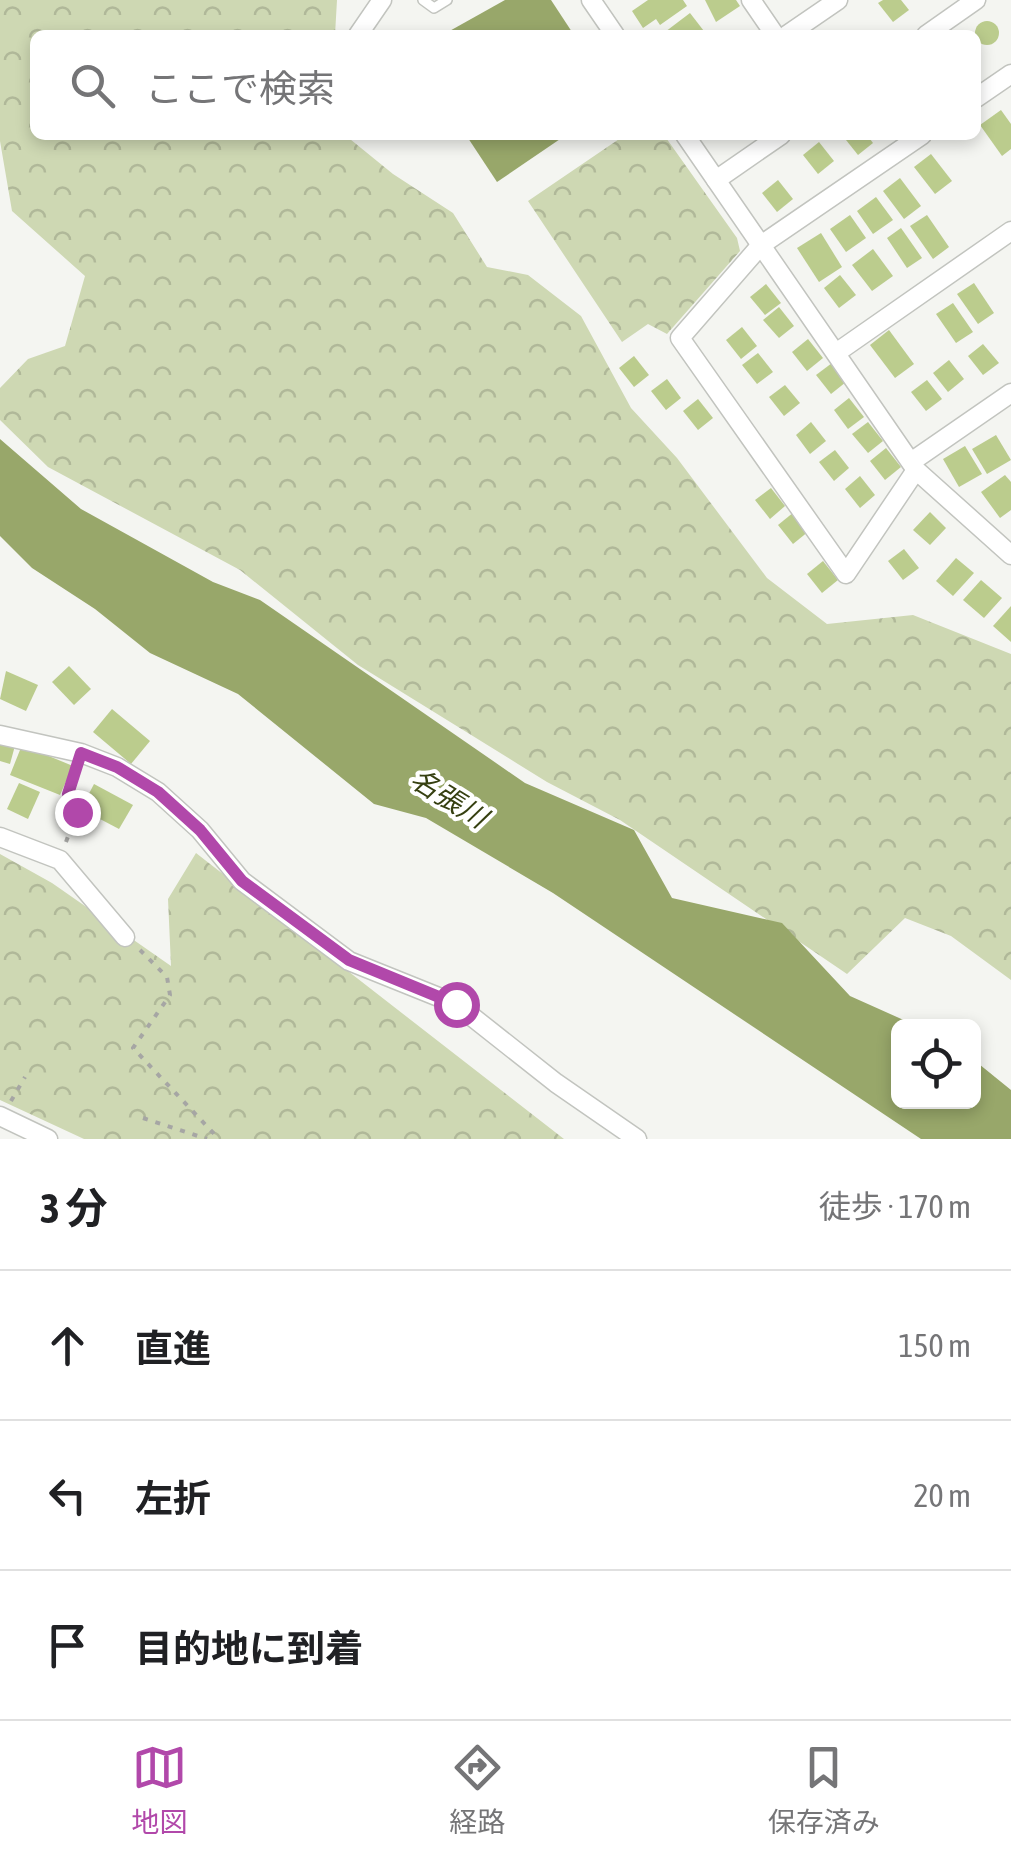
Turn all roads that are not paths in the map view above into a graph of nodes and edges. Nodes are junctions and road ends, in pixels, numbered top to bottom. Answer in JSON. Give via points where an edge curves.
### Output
{"nodes":[{"id":1,"x":382,"y":0,"type":"edge"},
{"id":2,"x":423,"y":0,"type":"edge"},
{"id":3,"x":447,"y":0,"type":"edge"},
{"id":4,"x":591,"y":0,"type":"edge"},
{"id":5,"x":751,"y":0,"type":"edge"},
{"id":6,"x":838,"y":0,"type":"edge"},
{"id":7,"x":976,"y":0,"type":"edge"},
{"id":8,"x":361,"y":30,"type":"edge"},
{"id":9,"x":612,"y":30,"type":"edge"},
{"id":10,"x":772,"y":30,"type":"edge"},
{"id":11,"x":794,"y":30,"type":"edge"},
{"id":12,"x":933,"y":30,"type":"edge"},
{"id":13,"x":1011,"y":74,"type":"edge"},
{"id":14,"x":981,"y":95,"type":"edge"},
{"id":15,"x":688,"y":140,"type":"edge"},
{"id":16,"x":774,"y":140,"type":"edge"},
{"id":17,"x":915,"y":140,"type":"edge"},
{"id":18,"x":716,"y":180,"type":"junction"},
{"id":19,"x":1011,"y":232,"type":"edge"},
{"id":20,"x":762,"y":245,"type":"junction"},
{"id":21,"x":836,"y":353,"type":"junction"},
{"id":22,"x":1011,"y":393,"type":"edge"},
{"id":23,"x":914,"y":466,"type":"junction"},
{"id":24,"x":1010,"y":552,"type":"edge"},
{"id":25,"x":0,"y":735,"type":"edge"},
{"id":26,"x":0,"y":837,"type":"edge"},
{"id":27,"x":125,"y":937,"type":"road end"},
{"id":28,"x":0,"y":1116,"type":"edge"},
{"id":29,"x":48,"y":1139,"type":"edge"},
{"id":30,"x":637,"y":1139,"type":"edge"}],
"edges":[{"from":1,"to":8,"type":"street"},
{"from":2,"to":3,"type":"lane","via":[[434,8]]},
{"from":4,"to":9,"type":"street"},
{"from":5,"to":10,"type":"street"},
{"from":6,"to":11,"type":"street"},
{"from":7,"to":12,"type":"street"},
{"from":13,"to":14,"type":"street"},
{"from":15,"to":18,"type":"street"},
{"from":16,"to":18,"type":"street"},
{"from":17,"to":20,"type":"street"},
{"from":18,"to":20,"type":"street"},
{"from":19,"to":21,"type":"street"},
{"from":20,"to":21,"type":"street"},
{"from":20,"to":23,"type":"street","via":[[680,338],[846,574]]},
{"from":21,"to":23,"type":"street"},
{"from":22,"to":23,"type":"street"},
{"from":23,"to":24,"type":"street"},
{"from":25,"to":30,"type":"street","via":[[81,753],[158,792],[242,881],[349,960],[456,1004]]},
{"from":26,"to":27,"type":"street","via":[[60,860]]},
{"from":28,"to":29,"type":"street"}]}
